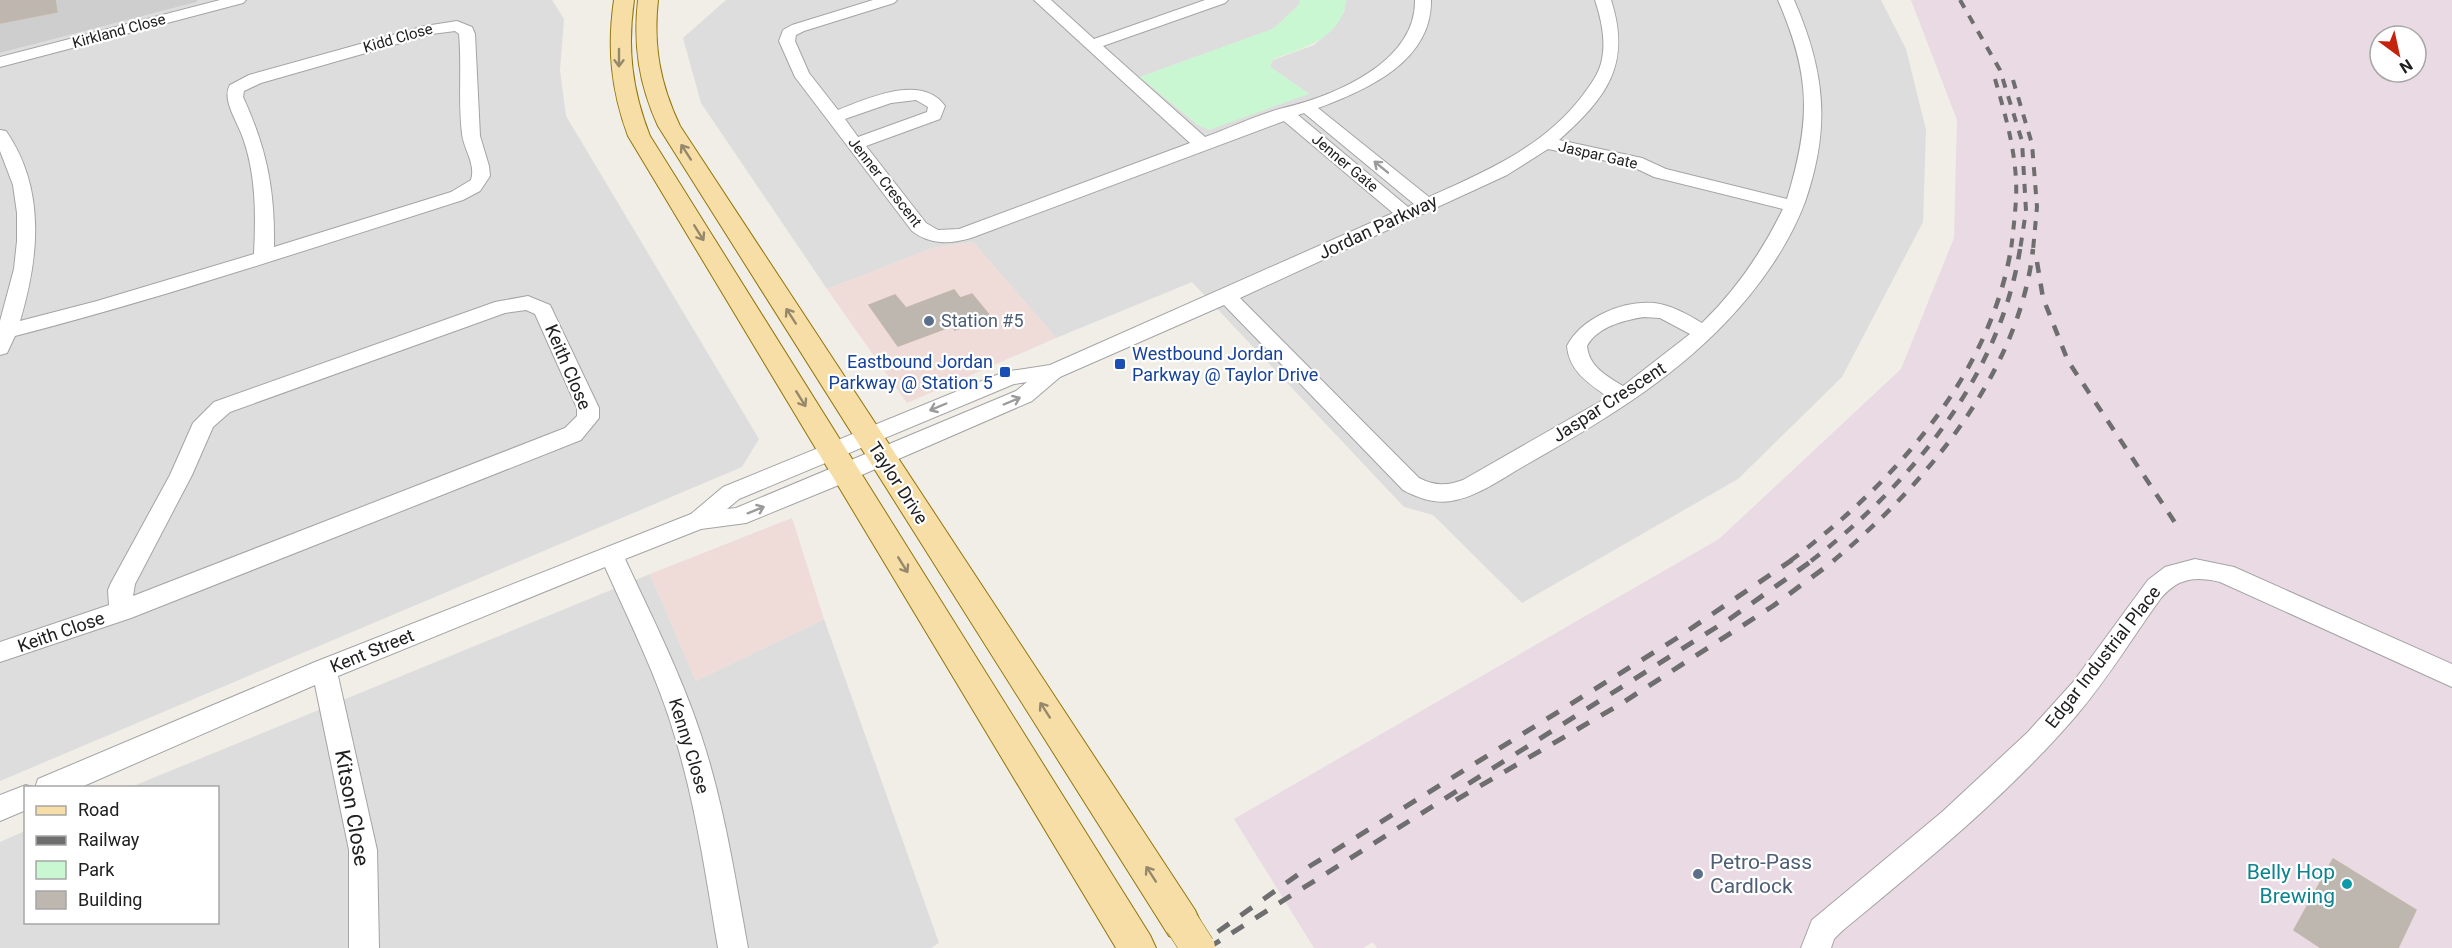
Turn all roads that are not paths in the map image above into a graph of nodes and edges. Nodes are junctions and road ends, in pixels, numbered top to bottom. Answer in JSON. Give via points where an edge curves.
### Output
{"nodes":[{"id":1,"x":238,"y":0,"type":"edge"},
{"id":2,"x":624,"y":0,"type":"edge"},
{"id":3,"x":648,"y":0,"type":"edge"},
{"id":4,"x":889,"y":0,"type":"edge"},
{"id":5,"x":1042,"y":0,"type":"edge"},
{"id":6,"x":1220,"y":0,"type":"edge"},
{"id":7,"x":1423,"y":0,"type":"edge"},
{"id":8,"x":1603,"y":0,"type":"edge"},
{"id":9,"x":1786,"y":0,"type":"edge"},
{"id":10,"x":1092,"y":45,"type":"junction"},
{"id":11,"x":0,"y":62,"type":"edge"},
{"id":12,"x":1305,"y":106,"type":"junction"},
{"id":13,"x":1285,"y":113,"type":"junction"},
{"id":14,"x":834,"y":117,"type":"junction"},
{"id":15,"x":2,"y":143,"type":"edge"},
{"id":16,"x":1546,"y":143,"type":"junction"},
{"id":17,"x":855,"y":144,"type":"junction"},
{"id":18,"x":1202,"y":144,"type":"junction"},
{"id":19,"x":1426,"y":204,"type":"junction"},
{"id":20,"x":1794,"y":206,"type":"junction"},
{"id":21,"x":1405,"y":214,"type":"junction"},
{"id":22,"x":264,"y":257,"type":"junction"},
{"id":23,"x":1227,"y":296,"type":"junction"},
{"id":24,"x":1704,"y":333,"type":"junction"},
{"id":25,"x":4,"y":340,"type":"edge"},
{"id":26,"x":1623,"y":397,"type":"junction"},
{"id":27,"x":874,"y":447,"type":"junction"},
{"id":28,"x":839,"y":462,"type":"junction"},
{"id":29,"x":611,"y":555,"type":"junction"},
{"id":30,"x":122,"y":610,"type":"junction"},
{"id":31,"x":0,"y":652,"type":"edge"},
{"id":32,"x":324,"y":670,"type":"junction"},
{"id":33,"x":2452,"y":676,"type":"edge"},
{"id":34,"x":53,"y":786,"type":"edge"},
{"id":35,"x":24,"y":798,"type":"edge"},
{"id":36,"x":0,"y":808,"type":"edge"},
{"id":37,"x":1190,"y":935,"type":"edge"},
{"id":38,"x":364,"y":948,"type":"edge"},
{"id":39,"x":732,"y":948,"type":"edge"},
{"id":40,"x":1137,"y":948,"type":"edge"},
{"id":41,"x":1816,"y":948,"type":"edge"}],
"edges":[{"from":1,"to":11,"type":"street","name":"Kirkland Close"},
{"from":2,"to":28,"type":"main road","one_way":true,"via":[[619,69],[639,135]]},
{"from":27,"to":3,"type":"main road","name":"Taylor Drive","one_way":true,"via":[[664,116],[647,62],[644,38]]},
{"from":4,"to":14,"type":"street","name":"Jenner Crescent","via":[[798,27],[787,38],[801,74]]},
{"from":5,"to":10,"type":"street"},
{"from":6,"to":10,"type":"street"},
{"from":7,"to":12,"type":"street","name":"Jenner Crescent","via":[[1420,27],[1397,59],[1365,81]]},
{"from":8,"to":16,"type":"street","name":"Jordan Parkway","via":[[1609,18],[1611,56],[1605,75],[1580,112]]},
{"from":9,"to":20,"type":"street","name":"Jaspar Crescent","via":[[1809,63],[1813,109],[1810,149]]},
{"from":10,"to":18,"type":"street"},
{"from":12,"to":13,"type":"street","name":"Jenner Crescent"},
{"from":19,"to":12,"type":"street","name":"Jenner Gate","one_way":true},
{"from":13,"to":18,"type":"street","name":"Jenner Crescent"},
{"from":13,"to":21,"type":"street","name":"Jenner Gate"},
{"from":14,"to":17,"type":"street","name":"Jenner Crescent"},
{"from":14,"to":17,"type":"street","via":[[908,94],[926,96],[937,106],[934,116]]},
{"from":15,"to":25,"type":"street","via":[[15,164],[24,197],[27,235],[20,286]]},
{"from":16,"to":19,"type":"street","name":"Jordan Parkway","via":[[1501,171]]},
{"from":16,"to":20,"type":"street","name":"Jaspar Gate","via":[[1581,160],[1629,172],[1660,173]]},
{"from":17,"to":18,"type":"street","name":"Jenner Crescent","via":[[919,227],[944,237],[964,234]]},
{"from":19,"to":21,"type":"street","name":"Jordan Parkway"},
{"from":20,"to":24,"type":"street","name":"Jaspar Crescent","via":[[1771,254]]},
{"from":21,"to":23,"type":"street","name":"Jordan Parkway"},
{"from":22,"to":22,"type":"street","name":"Kidd Close","via":[[264,180],[255,145],[235,97],[236,89],[255,79],[431,29],[457,26],[466,30],[471,136],[481,169],[478,183],[453,197]]},
{"from":22,"to":25,"type":"street","name":"Kidd Close"},
{"from":23,"to":26,"type":"street","name":"Jaspar Crescent","via":[[1411,484],[1424,491],[1448,493],[1471,486]]},
{"from":23,"to":27,"type":"street","name":"Jordan Parkway","via":[[1053,372],[1024,396]]},
{"from":24,"to":26,"type":"street","name":"Jaspar Crescent"},
{"from":24,"to":26,"type":"street","via":[[1668,314],[1639,310],[1611,318],[1587,331],[1576,349],[1579,360]]},
{"from":27,"to":28,"type":"street","name":"Jordan Parkway"},
{"from":37,"to":27,"type":"main road","name":"Taylor Drive","one_way":true},
{"from":28,"to":29,"type":"street","name":"Kent Street","via":[[738,517],[699,520]]},
{"from":28,"to":40,"type":"main road","one_way":true},
{"from":29,"to":32,"type":"street","name":"Kent Street"},
{"from":29,"to":39,"type":"street","name":"Kenny Close","via":[[688,736],[712,828]]},
{"from":30,"to":30,"type":"street","name":"Keith Close","via":[[123,582],[204,423],[222,407],[502,307],[528,303],[543,310],[588,408],[588,418],[573,434]]},
{"from":30,"to":31,"type":"street","name":"Keith Close"},
{"from":32,"to":34,"type":"street","name":"Kent Street"},
{"from":32,"to":38,"type":"street","name":"Kitson Close","via":[[363,850]]},
{"from":33,"to":41,"type":"street","name":"Edgar Industrial Place","via":[[2234,577],[2207,568],[2180,570],[2156,586],[2079,695],[2039,739],[1926,844],[1822,930]]},
{"from":35,"to":36,"type":"street"}]}
